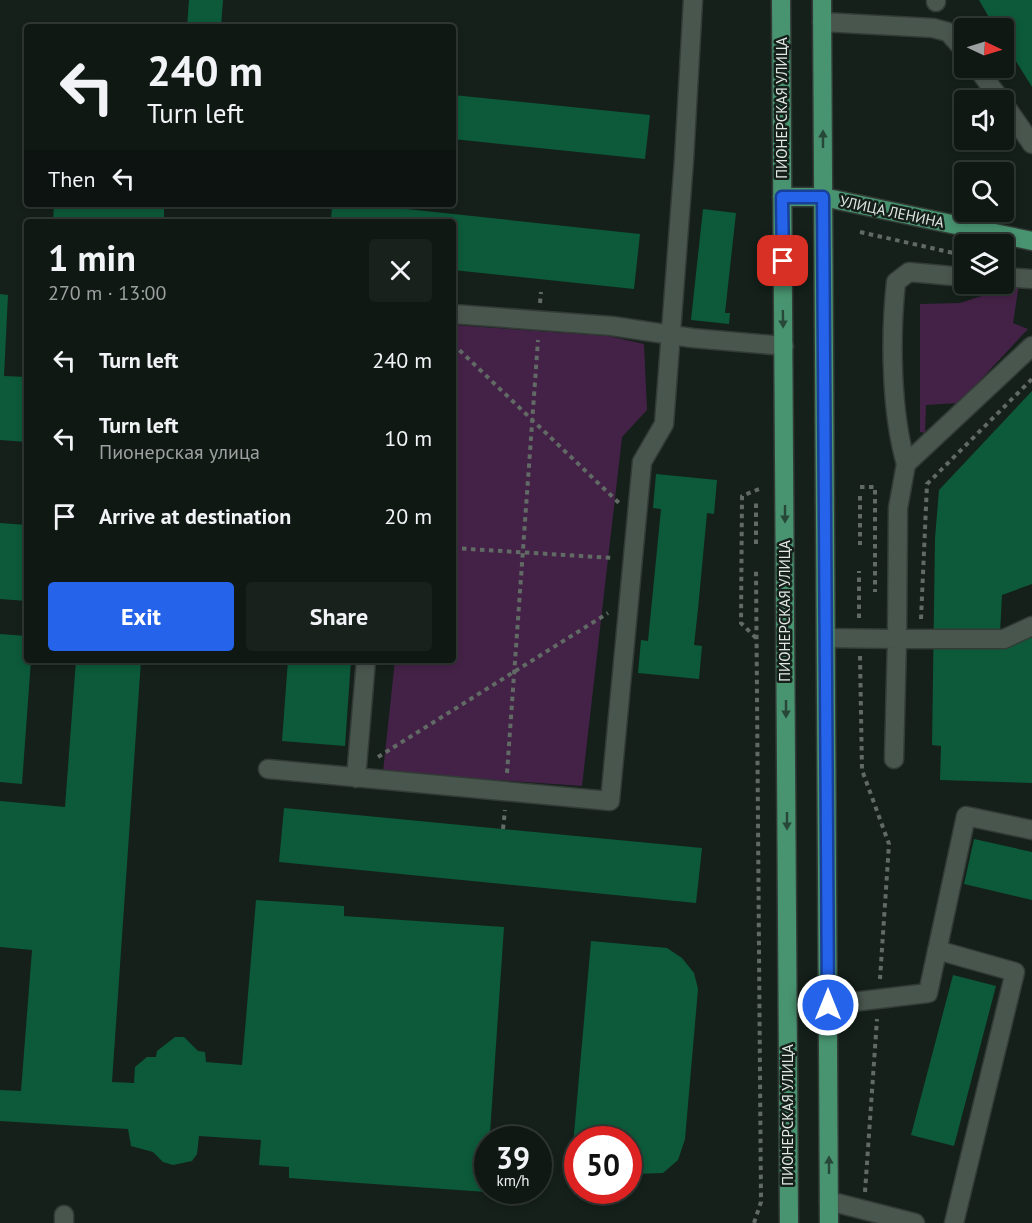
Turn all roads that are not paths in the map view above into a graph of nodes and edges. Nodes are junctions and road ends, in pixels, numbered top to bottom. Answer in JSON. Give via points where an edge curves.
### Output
{"nodes":[{"id":1,"x":693,"y":0,"type":"edge"},
{"id":2,"x":781,"y":0,"type":"edge"},
{"id":3,"x":822,"y":0,"type":"edge"},
{"id":4,"x":822,"y":22,"type":"junction"},
{"id":5,"x":954,"y":39,"type":"edge"},
{"id":6,"x":1014,"y":118,"type":"edge"},
{"id":7,"x":1032,"y":144,"type":"edge"},
{"id":8,"x":782,"y":197,"type":"junction"},
{"id":9,"x":823,"y":197,"type":"junction"},
{"id":10,"x":1032,"y":242,"type":"edge"},
{"id":11,"x":954,"y":276,"type":"edge"},
{"id":12,"x":1014,"y":278,"type":"edge"},
{"id":13,"x":1032,"y":279,"type":"edge"},
{"id":14,"x":456,"y":314,"type":"edge"},
{"id":15,"x":671,"y":335,"type":"junction"},
{"id":16,"x":1032,"y":345,"type":"edge"},
{"id":17,"x":784,"y":346,"type":"junction"},
{"id":18,"x":906,"y":464,"type":"junction"},
{"id":19,"x":1032,"y":626,"type":"edge"},
{"id":20,"x":826,"y":638,"type":"junction"},
{"id":21,"x":897,"y":639,"type":"junction"},
{"id":22,"x":366,"y":663,"type":"edge"},
{"id":23,"x":894,"y":759,"type":"dead end"},
{"id":24,"x":268,"y":769,"type":"dead end"},
{"id":25,"x":357,"y":774,"type":"junction"},
{"id":26,"x":1032,"y":830,"type":"edge"},
{"id":27,"x":937,"y":950,"type":"junction"},
{"id":28,"x":828,"y":1005,"type":"junction"},
{"id":29,"x":829,"y":1201,"type":"junction"},
{"id":30,"x":789,"y":1223,"type":"edge"},
{"id":31,"x":829,"y":1223,"type":"edge"},
{"id":32,"x":915,"y":1223,"type":"edge"},
{"id":33,"x":954,"y":1223,"type":"edge"}],
"edges":[{"from":1,"to":15,"type":"lane"},
{"from":2,"to":8,"type":"main road","name":"ПИОНЕРСКАЯ УЛИЦА"},
{"from":3,"to":4,"type":"main road"},
{"from":4,"to":5,"type":"lane","via":[[933,28],[948,32]]},
{"from":9,"to":4,"type":"main road","one_way":true},
{"from":6,"to":7,"type":"lane"},
{"from":8,"to":9,"type":"main road","name":"УЛИЦА ЛЕНИНА"},
{"from":8,"to":17,"type":"main road","name":"ПИОНЕРСКАЯ УЛИЦА","one_way":true},
{"from":9,"to":10,"type":"main road","name":"УЛИЦА ЛЕНИНА"},
{"from":9,"to":20,"type":"main road"},
{"from":11,"to":18,"type":"lane","via":[[909,272],[896,282],[893,306],[897,432]]},
{"from":12,"to":13,"type":"lane"},
{"from":14,"to":15,"type":"lane","via":[[612,326]]},
{"from":15,"to":17,"type":"lane"},
{"from":15,"to":25,"type":"lane","via":[[664,424],[642,462],[610,801]]},
{"from":16,"to":18,"type":"lane"},
{"from":17,"to":30,"type":"main road","name":"ПИОНЕРСКАЯ УЛИЦА","one_way":true},
{"from":18,"to":21,"type":"lane","via":[[898,508]]},
{"from":19,"to":21,"type":"lane","via":[[1004,639]]},
{"from":20,"to":21,"type":"lane"},
{"from":20,"to":28,"type":"main road"},
{"from":21,"to":23,"type":"lane"},
{"from":22,"to":25,"type":"lane"},
{"from":24,"to":25,"type":"lane"},
{"from":26,"to":27,"type":"lane","via":[[966,816]]},
{"from":27,"to":28,"type":"lane","via":[[928,993]]},
{"from":27,"to":33,"type":"lane","via":[[1015,972]]},
{"from":29,"to":28,"type":"main road","one_way":true},
{"from":29,"to":31,"type":"main road"},
{"from":29,"to":32,"type":"lane"}]}
